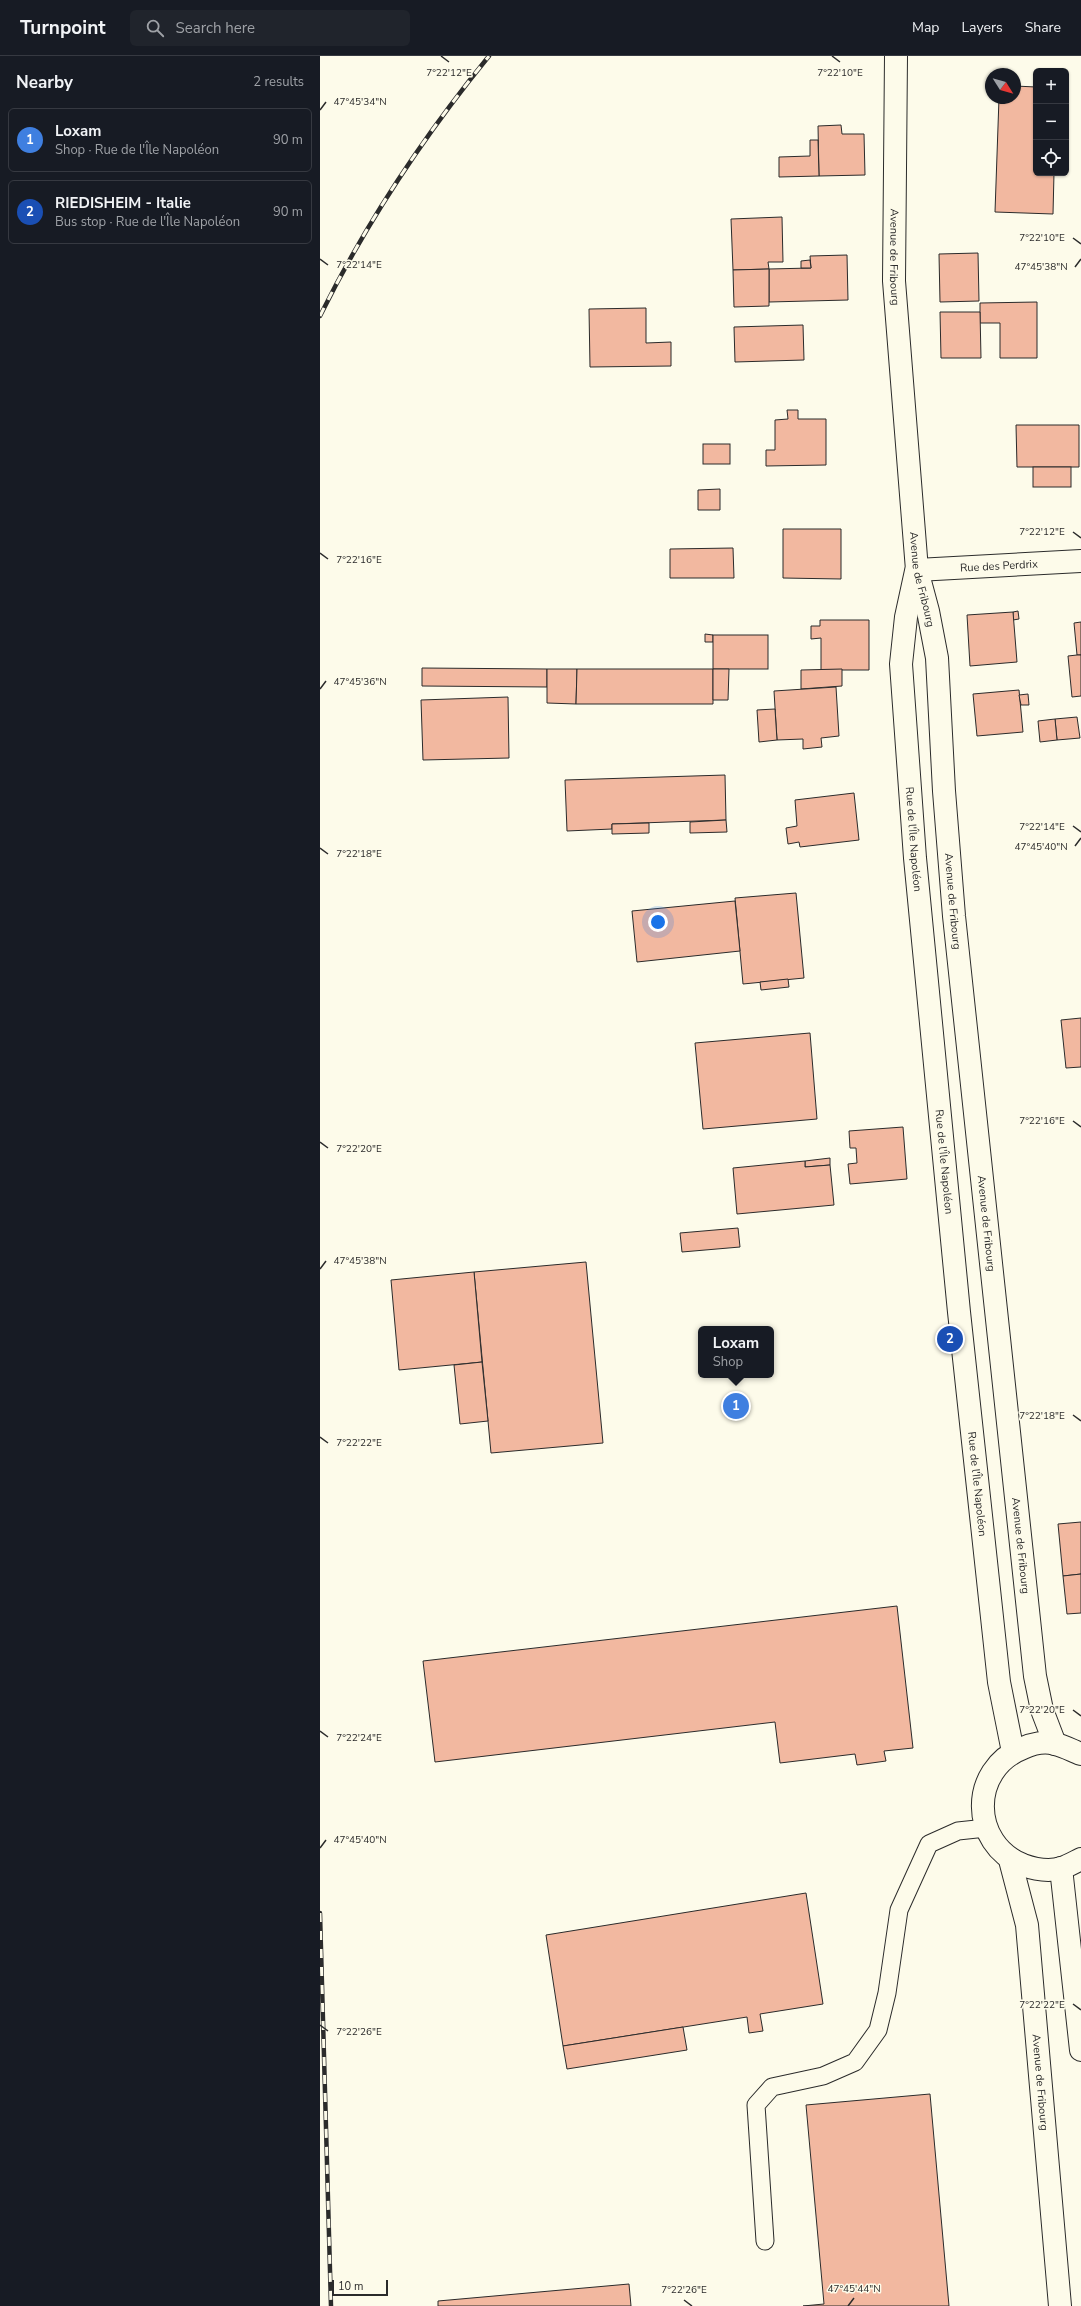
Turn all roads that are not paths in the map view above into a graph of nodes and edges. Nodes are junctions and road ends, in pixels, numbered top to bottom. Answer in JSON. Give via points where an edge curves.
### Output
{"nodes":[{"id":1,"x":896,"y":56,"type":"edge"},
{"id":2,"x":1081,"y":561,"type":"edge"},
{"id":3,"x":917,"y":570,"type":"junction"},
{"id":4,"x":1055,"y":1744,"type":"junction"},
{"id":5,"x":1013,"y":1752,"type":"junction"},
{"id":6,"x":1081,"y":1754,"type":"edge"},
{"id":7,"x":986,"y":1828,"type":"junction"},
{"id":8,"x":1081,"y":1859,"type":"edge"},
{"id":9,"x":1010,"y":1860,"type":"junction"},
{"id":10,"x":1061,"y":1868,"type":"junction"},
{"id":11,"x":1081,"y":2050,"type":"edge"},
{"id":12,"x":765,"y":2241,"type":"dead end"},
{"id":13,"x":1060,"y":2306,"type":"edge"}],
"edges":[{"from":1,"to":3,"type":"main road","name":"Avenue de Fribourg","via":[[894,281]]},
{"from":2,"to":3,"type":"main road","name":"Rue des Perdrix"},
{"from":3,"to":4,"type":"main road","name":"Avenue de Fribourg","via":[[937,658],[954,916],[1034,1668],[1042,1710]]},
{"from":3,"to":5,"type":"main road","name":"Rue de l'Île Napoléon","via":[[906,616],[901,664],[915,858],[959,1312],[999,1682]]},
{"from":4,"to":5,"type":"main road","via":[[1033,1744]]},
{"from":4,"to":6,"type":"main road"},
{"from":5,"to":7,"type":"main road","via":[[996,1766],[986,1785],[982,1807]]},
{"from":7,"to":9,"type":"main road","via":[[996,1846]]},
{"from":7,"to":12,"type":"lane","via":[[958,1831],[929,1844],[899,1910],[887,1993],[878,2030],[855,2062],[823,2076],[772,2087],[756,2104]]},
{"from":8,"to":10,"type":"main road"},
{"from":9,"to":10,"type":"main road","via":[[1035,1869]]},
{"from":9,"to":13,"type":"main road","name":"Avenue de Fribourg","via":[[1027,1926]]},
{"from":10,"to":11,"type":"main road"}]}
